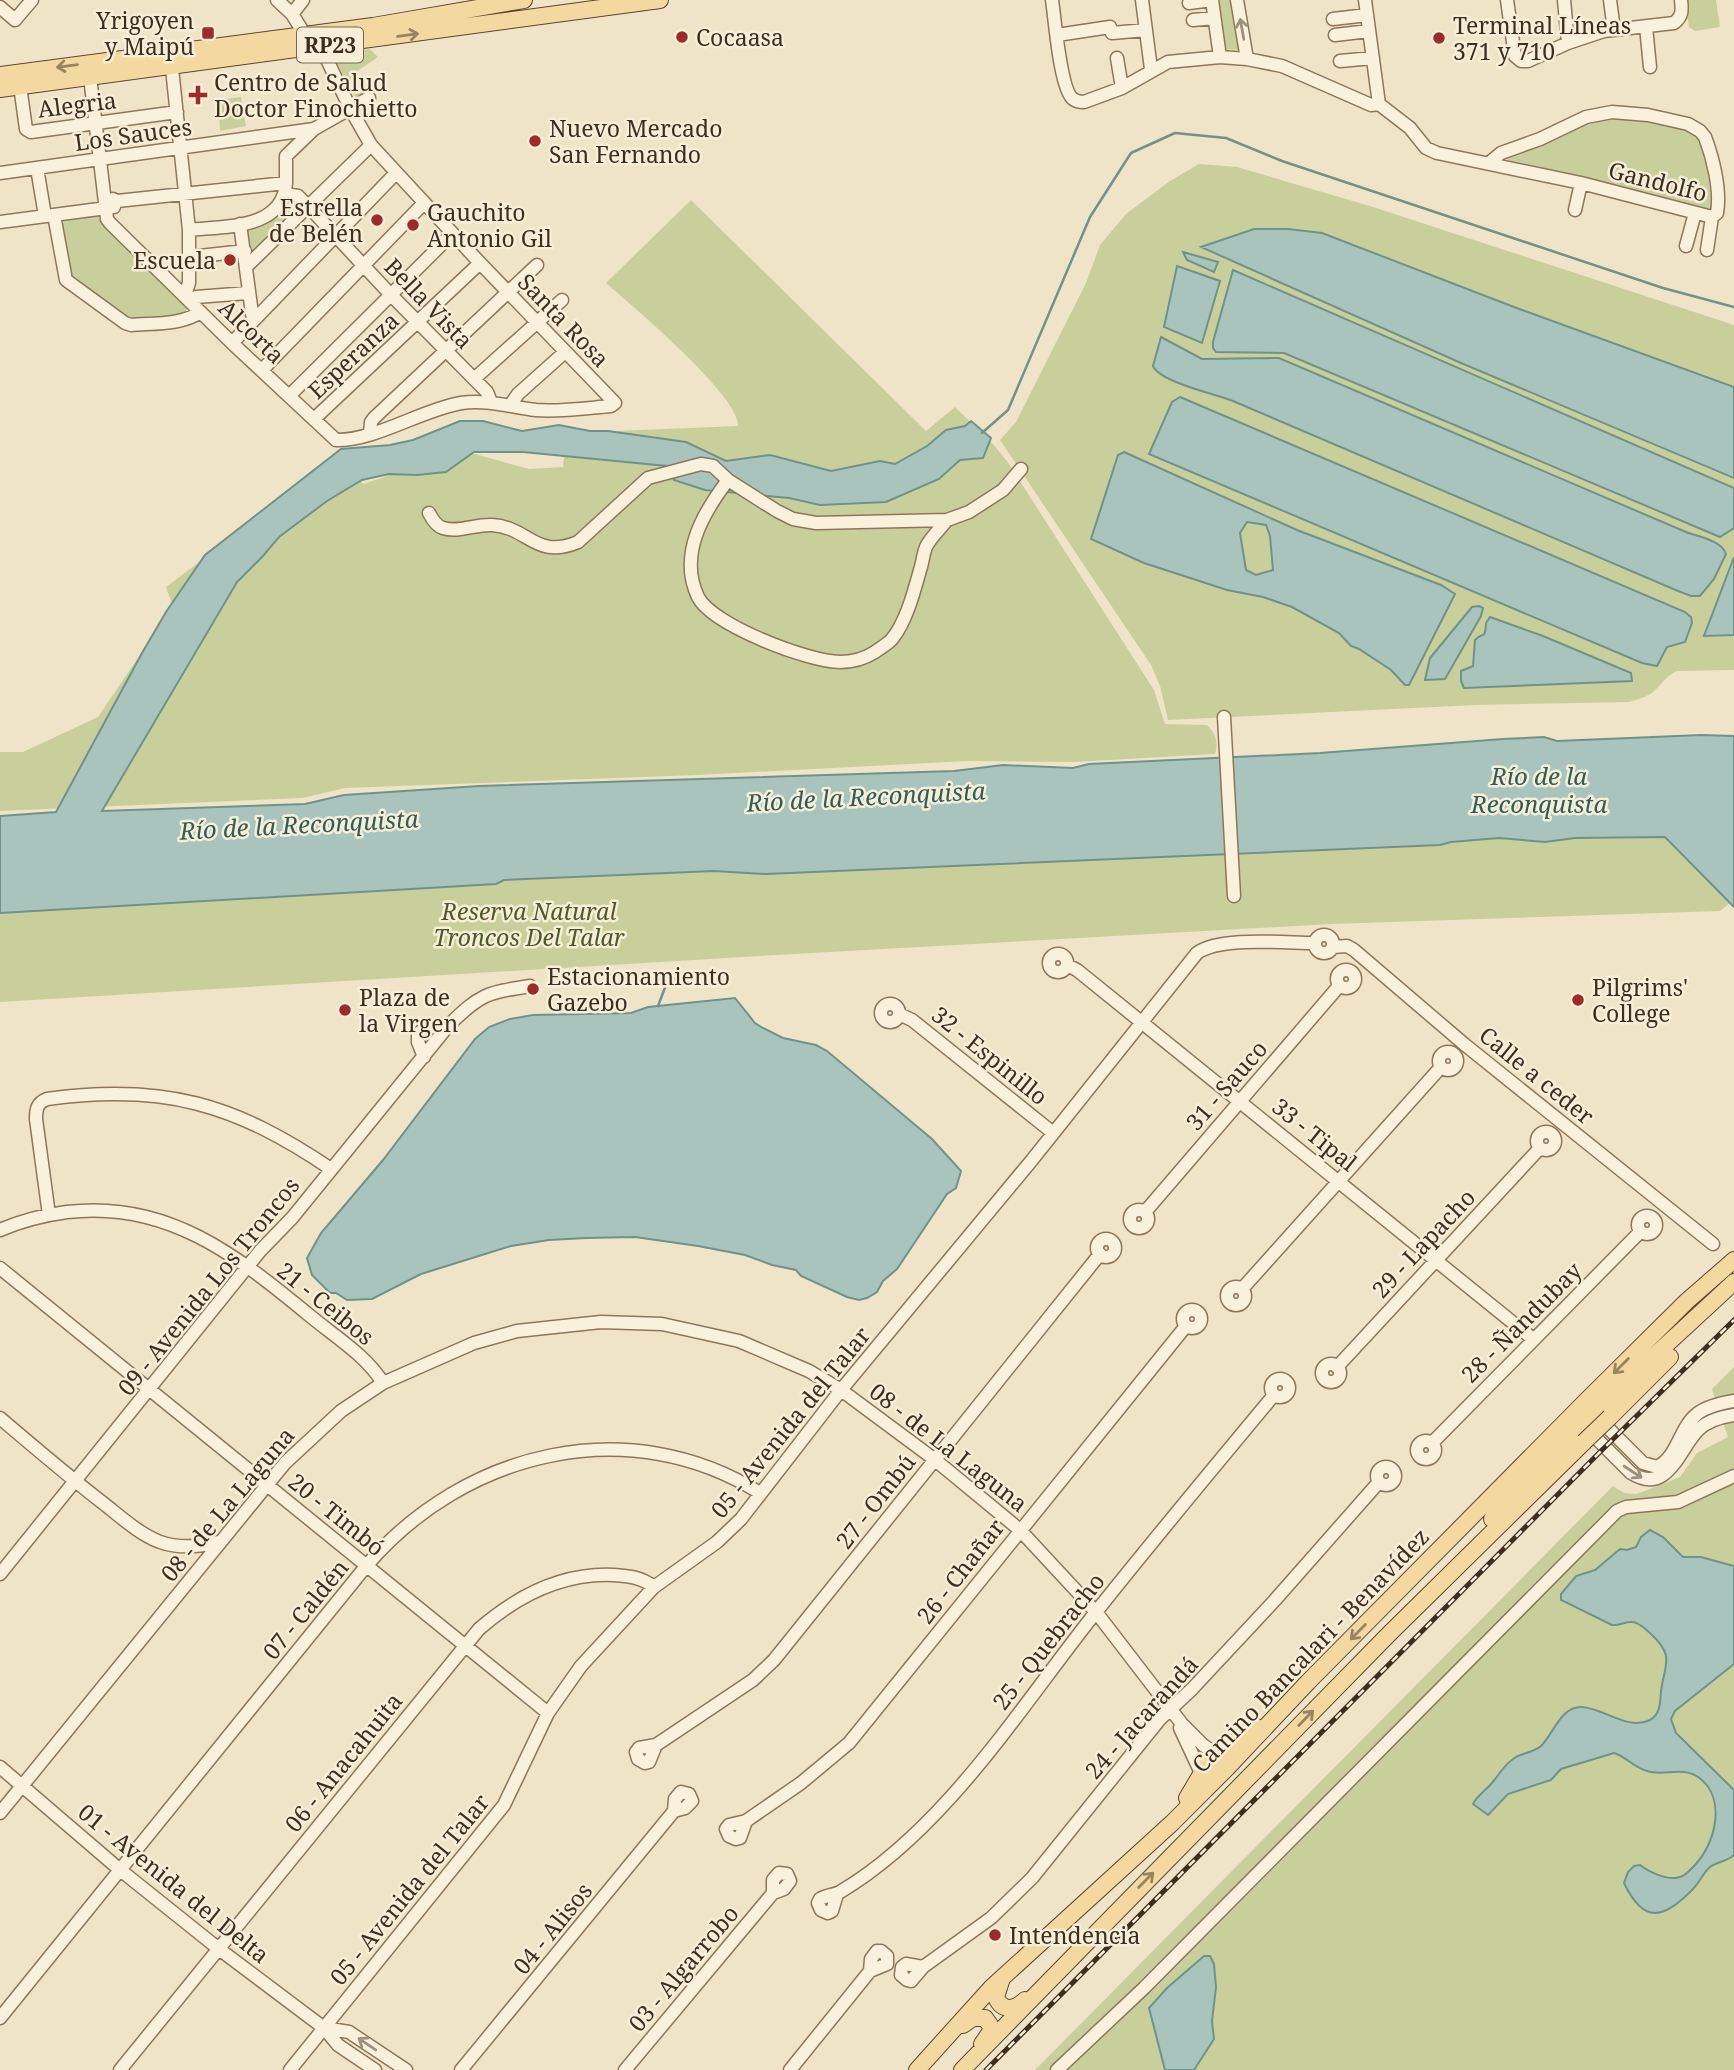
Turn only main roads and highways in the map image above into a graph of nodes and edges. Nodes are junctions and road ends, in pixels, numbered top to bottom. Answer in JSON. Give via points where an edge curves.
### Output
{"nodes":[{"id":1,"x":523,"y":0,"type":"edge"},
{"id":2,"x":660,"y":0,"type":"edge"},
{"id":3,"x":497,"y":4,"type":"junction"},
{"id":4,"x":499,"y":22,"type":"junction"},
{"id":5,"x":171,"y":59,"type":"junction"},
{"id":6,"x":0,"y":75,"type":"edge"},
{"id":7,"x":0,"y":89,"type":"edge"},
{"id":8,"x":1734,"y":1260,"type":"edge"},
{"id":9,"x":1734,"y":1273,"type":"edge"},
{"id":10,"x":1734,"y":1282,"type":"edge"},
{"id":11,"x":1734,"y":1293,"type":"edge"},
{"id":12,"x":1640,"y":1369,"type":"junction"},
{"id":13,"x":1596,"y":1419,"type":"junction"},
{"id":14,"x":1521,"y":1486,"type":"junction"},
{"id":15,"x":1435,"y":1589,"type":"junction"},
{"id":16,"x":1381,"y":1608,"type":"junction"},
{"id":17,"x":1308,"y":1682,"type":"junction"},
{"id":18,"x":1164,"y":1830,"type":"junction"},
{"id":19,"x":1111,"y":1916,"type":"junction"},
{"id":20,"x":1004,"y":1976,"type":"junction"},
{"id":21,"x":951,"y":2034,"type":"junction"},
{"id":22,"x":917,"y":2070,"type":"edge"},
{"id":23,"x":955,"y":2070,"type":"edge"},
{"id":24,"x":962,"y":2070,"type":"edge"}],
"edges":[{"from":1,"to":3,"type":"main road","number":"RP23"},
{"from":2,"to":4,"type":"main road","number":"RP23"},
{"from":3,"to":4,"type":"main road"},
{"from":3,"to":5,"type":"main road","number":"RP23"},
{"from":5,"to":4,"type":"main road","number":"RP23","one_way":true,"via":[[321,47]]},
{"from":5,"to":6,"type":"main road","number":"RP23","one_way":true},
{"from":5,"to":7,"type":"main road","number":"RP23","via":[[94,77]]},
{"from":8,"to":16,"type":"main road","name":"Camino Bancalari - Benavídez","one_way":true,"via":[[1687,1301]]},
{"from":9,"to":12,"type":"main road","via":[[1678,1324]]},
{"from":10,"to":12,"type":"main road"},
{"from":11,"to":13,"type":"main road","name":"Camino Bancalari - Benavídez"},
{"from":12,"to":13,"type":"main road"},
{"from":13,"to":14,"type":"main road"},
{"from":13,"to":15,"type":"main road","name":"Camino Bancalari - Benavídez","bridge":true,"via":[[1584,1442]]},
{"from":14,"to":15,"type":"main road"},
{"from":14,"to":16,"type":"main road","via":[[1405,1592]]},
{"from":19,"to":15,"type":"main road","name":"Camino Bancalari - Benavídez","one_way":true},
{"from":16,"to":17,"type":"main road","name":"Camino Bancalari - Benavídez","one_way":true},
{"from":17,"to":18,"type":"main road","name":"Camino Bancalari - Benavídez"},
{"from":17,"to":18,"type":"main road","via":[[1211,1761]]},
{"from":18,"to":20,"type":"main road","name":"Camino Bancalari - Benavídez"},
{"from":19,"to":20,"type":"main road","via":[[1015,2008],[997,2001],[996,1991]]},
{"from":19,"to":24,"type":"main road","name":"Camino Bancalari - Benavídez"},
{"from":20,"to":21,"type":"main road","name":"Camino Bancalari - Benavídez"},
{"from":21,"to":22,"type":"main road","name":"Camino Bancalari - Benavídez"},
{"from":21,"to":23,"type":"main road","via":[[973,2018],[985,2018],[990,2025],[989,2036]]}]}
